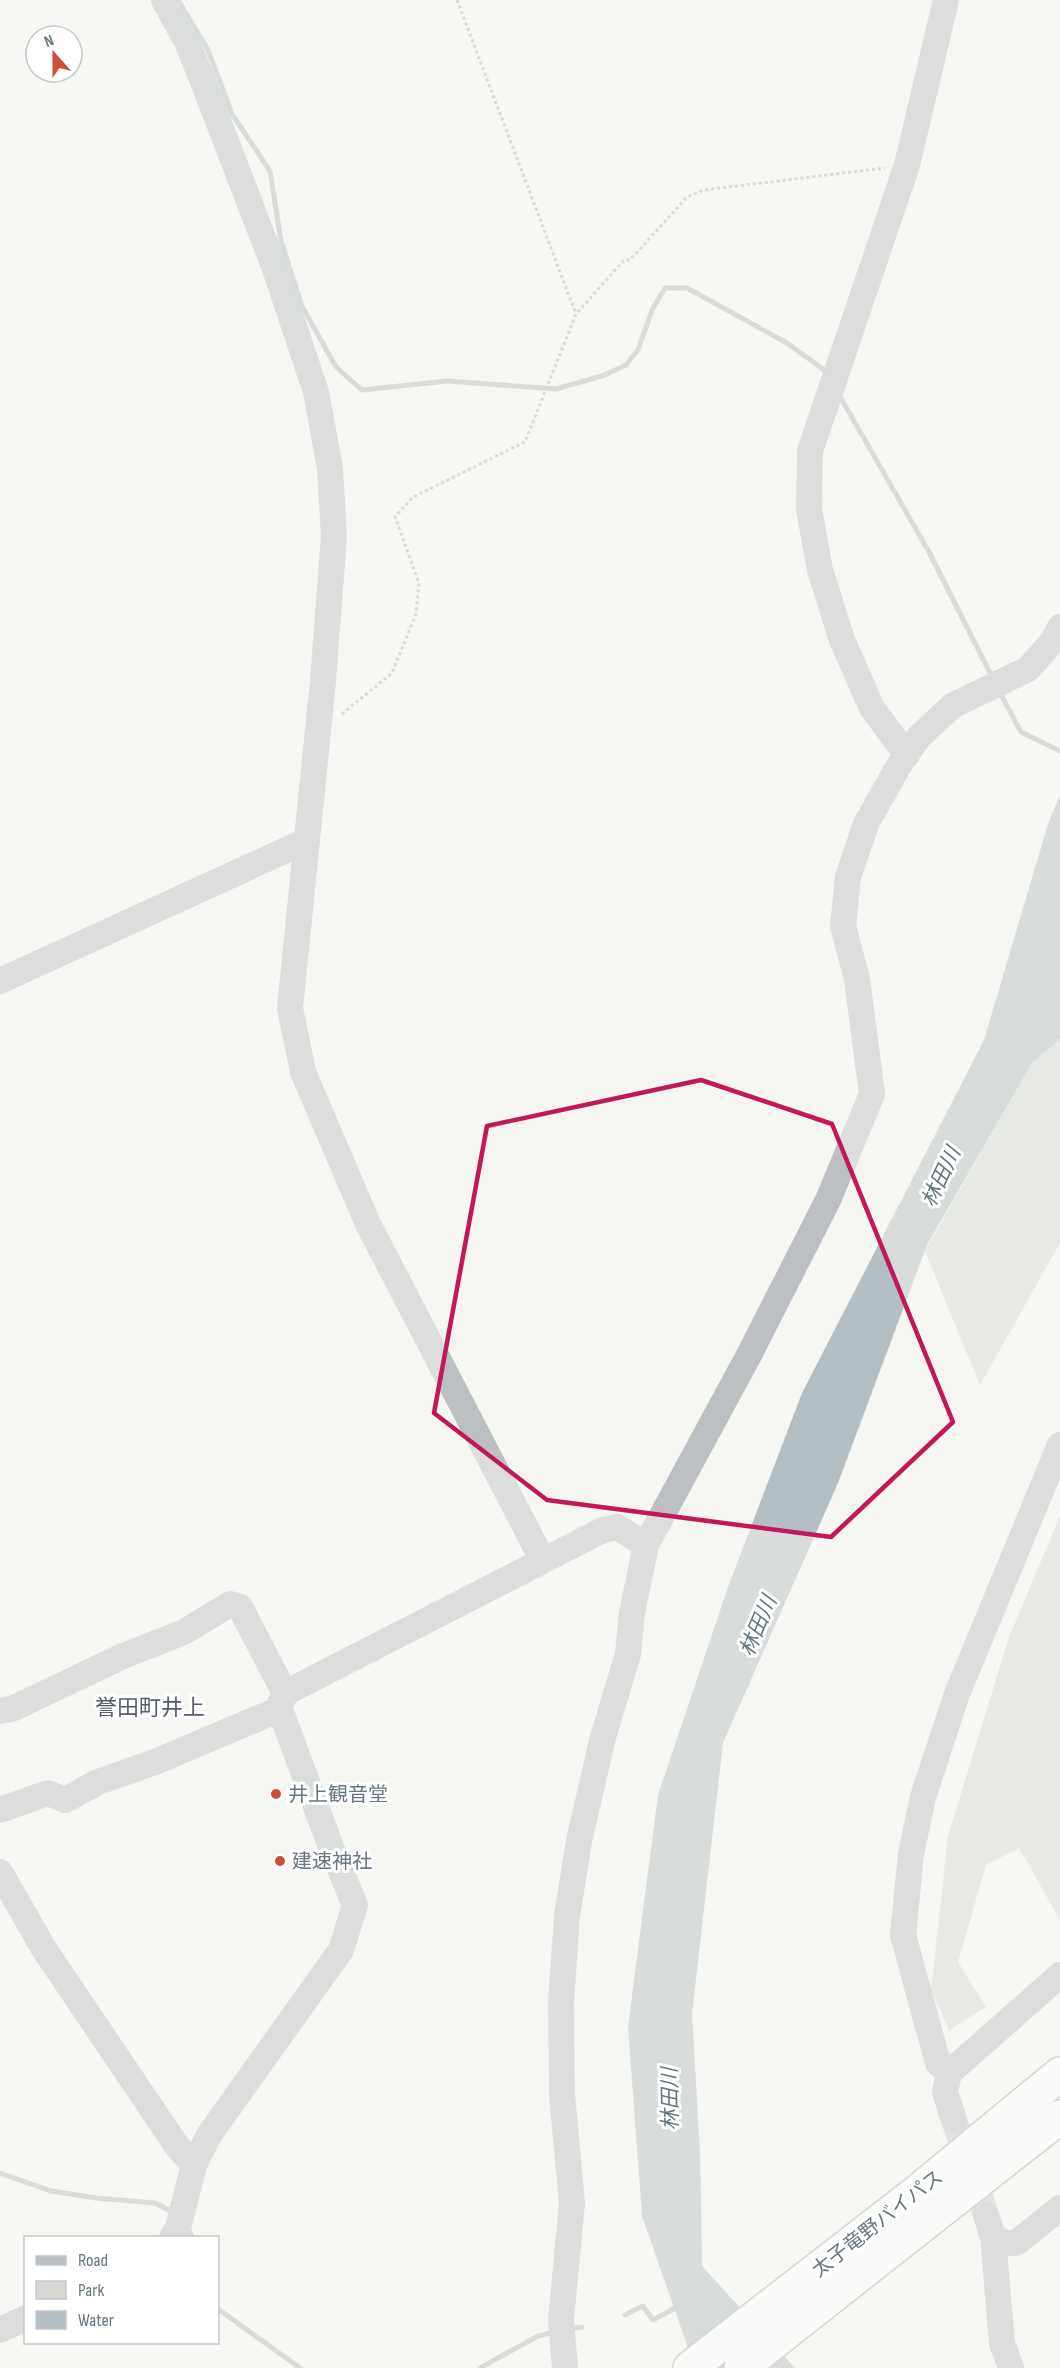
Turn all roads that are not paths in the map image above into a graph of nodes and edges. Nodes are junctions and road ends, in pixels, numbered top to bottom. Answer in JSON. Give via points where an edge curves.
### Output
{"nodes":[{"id":1,"x":164,"y":0,"type":"edge"},
{"id":2,"x":946,"y":0,"type":"edge"},
{"id":3,"x":1060,"y":627,"type":"edge"},
{"id":4,"x":907,"y":755,"type":"junction"},
{"id":5,"x":306,"y":841,"type":"junction"},
{"id":6,"x":0,"y":981,"type":"edge"},
{"id":7,"x":1060,"y":1445,"type":"edge"},
{"id":8,"x":646,"y":1545,"type":"junction"},
{"id":9,"x":543,"y":1560,"type":"junction"},
{"id":10,"x":284,"y":1700,"type":"junction"},
{"id":11,"x":0,"y":1711,"type":"edge"},
{"id":12,"x":0,"y":1810,"type":"edge"},
{"id":13,"x":0,"y":1872,"type":"edge"},
{"id":14,"x":1060,"y":1975,"type":"edge"},
{"id":15,"x":1060,"y":2052,"type":"edge"},
{"id":16,"x":949,"y":2073,"type":"junction"},
{"id":17,"x":1060,"y":2074,"type":"edge"},
{"id":18,"x":1060,"y":2117,"type":"edge"},
{"id":19,"x":954,"y":2120,"type":"tunnel mouth"},
{"id":20,"x":1060,"y":2129,"type":"edge"},
{"id":21,"x":1017,"y":2152,"type":"junction"},
{"id":22,"x":194,"y":2165,"type":"junction"},
{"id":23,"x":921,"y":2208,"type":"junction"},
{"id":24,"x":1060,"y":2208,"type":"edge"},
{"id":25,"x":175,"y":2233,"type":"edge"},
{"id":26,"x":24,"y":2319,"type":"edge"},
{"id":27,"x":0,"y":2330,"type":"edge"},
{"id":28,"x":565,"y":2368,"type":"edge"},
{"id":29,"x":690,"y":2368,"type":"edge"},
{"id":30,"x":741,"y":2368,"type":"edge"},
{"id":31,"x":1011,"y":2368,"type":"edge"}],
"edges":[{"from":1,"to":5,"type":"street","via":[[187,42],[274,266],[316,392],[330,468],[334,536]]},
{"from":2,"to":4,"type":"street","via":[[907,165],[810,452],[809,498],[820,570],[842,640],[872,708]]},
{"from":3,"to":4,"type":"street","via":[[1028,669],[952,706],[919,737]]},
{"from":4,"to":8,"type":"street","via":[[866,824],[848,877],[843,926],[856,979],[872,1094],[828,1200]]},
{"from":5,"to":6,"type":"street"},
{"from":5,"to":9,"type":"street","via":[[290,1008],[303,1072],[368,1224]]},
{"from":7,"to":16,"type":"street","via":[[957,1694],[923,1797],[911,1854],[903,1935],[938,2063]]},
{"from":8,"to":9,"type":"street","via":[[617,1527]]},
{"from":8,"to":28,"type":"street","via":[[628,1654],[602,1741],[567,1916],[561,2003],[562,2095],[572,2203],[562,2331]]},
{"from":9,"to":10,"type":"street"},
{"from":10,"to":11,"type":"street","via":[[281,1686],[240,1607],[230,1604],[184,1632]]},
{"from":10,"to":12,"type":"street","via":[[65,1800],[48,1793]]},
{"from":10,"to":22,"type":"street","via":[[332,1850],[355,1905],[341,1950],[209,2135]]},
{"from":13,"to":22,"type":"street","via":[[44,1949],[177,2146]]},
{"from":14,"to":16,"type":"street"},
{"from":15,"to":23,"type":"highway"},
{"from":16,"to":19,"type":"street","via":[[945,2092]]},
{"from":17,"to":23,"type":"highway","name":"太子竜野バイパス"},
{"from":18,"to":21,"type":"highway","name":"太子竜野バイパス"},
{"from":20,"to":21,"type":"highway"},
{"from":21,"to":23,"type":"highway","name":"太子竜野バイパス"},
{"from":22,"to":25,"type":"street"},
{"from":23,"to":29,"type":"highway","name":"太子竜野バイパス"},
{"from":23,"to":30,"type":"highway","name":"太子竜野バイパス"},
{"from":24,"to":31,"type":"street","via":[[1016,2243],[1005,2243],[989,2226],[1002,2343]]},
{"from":26,"to":27,"type":"street"}]}
